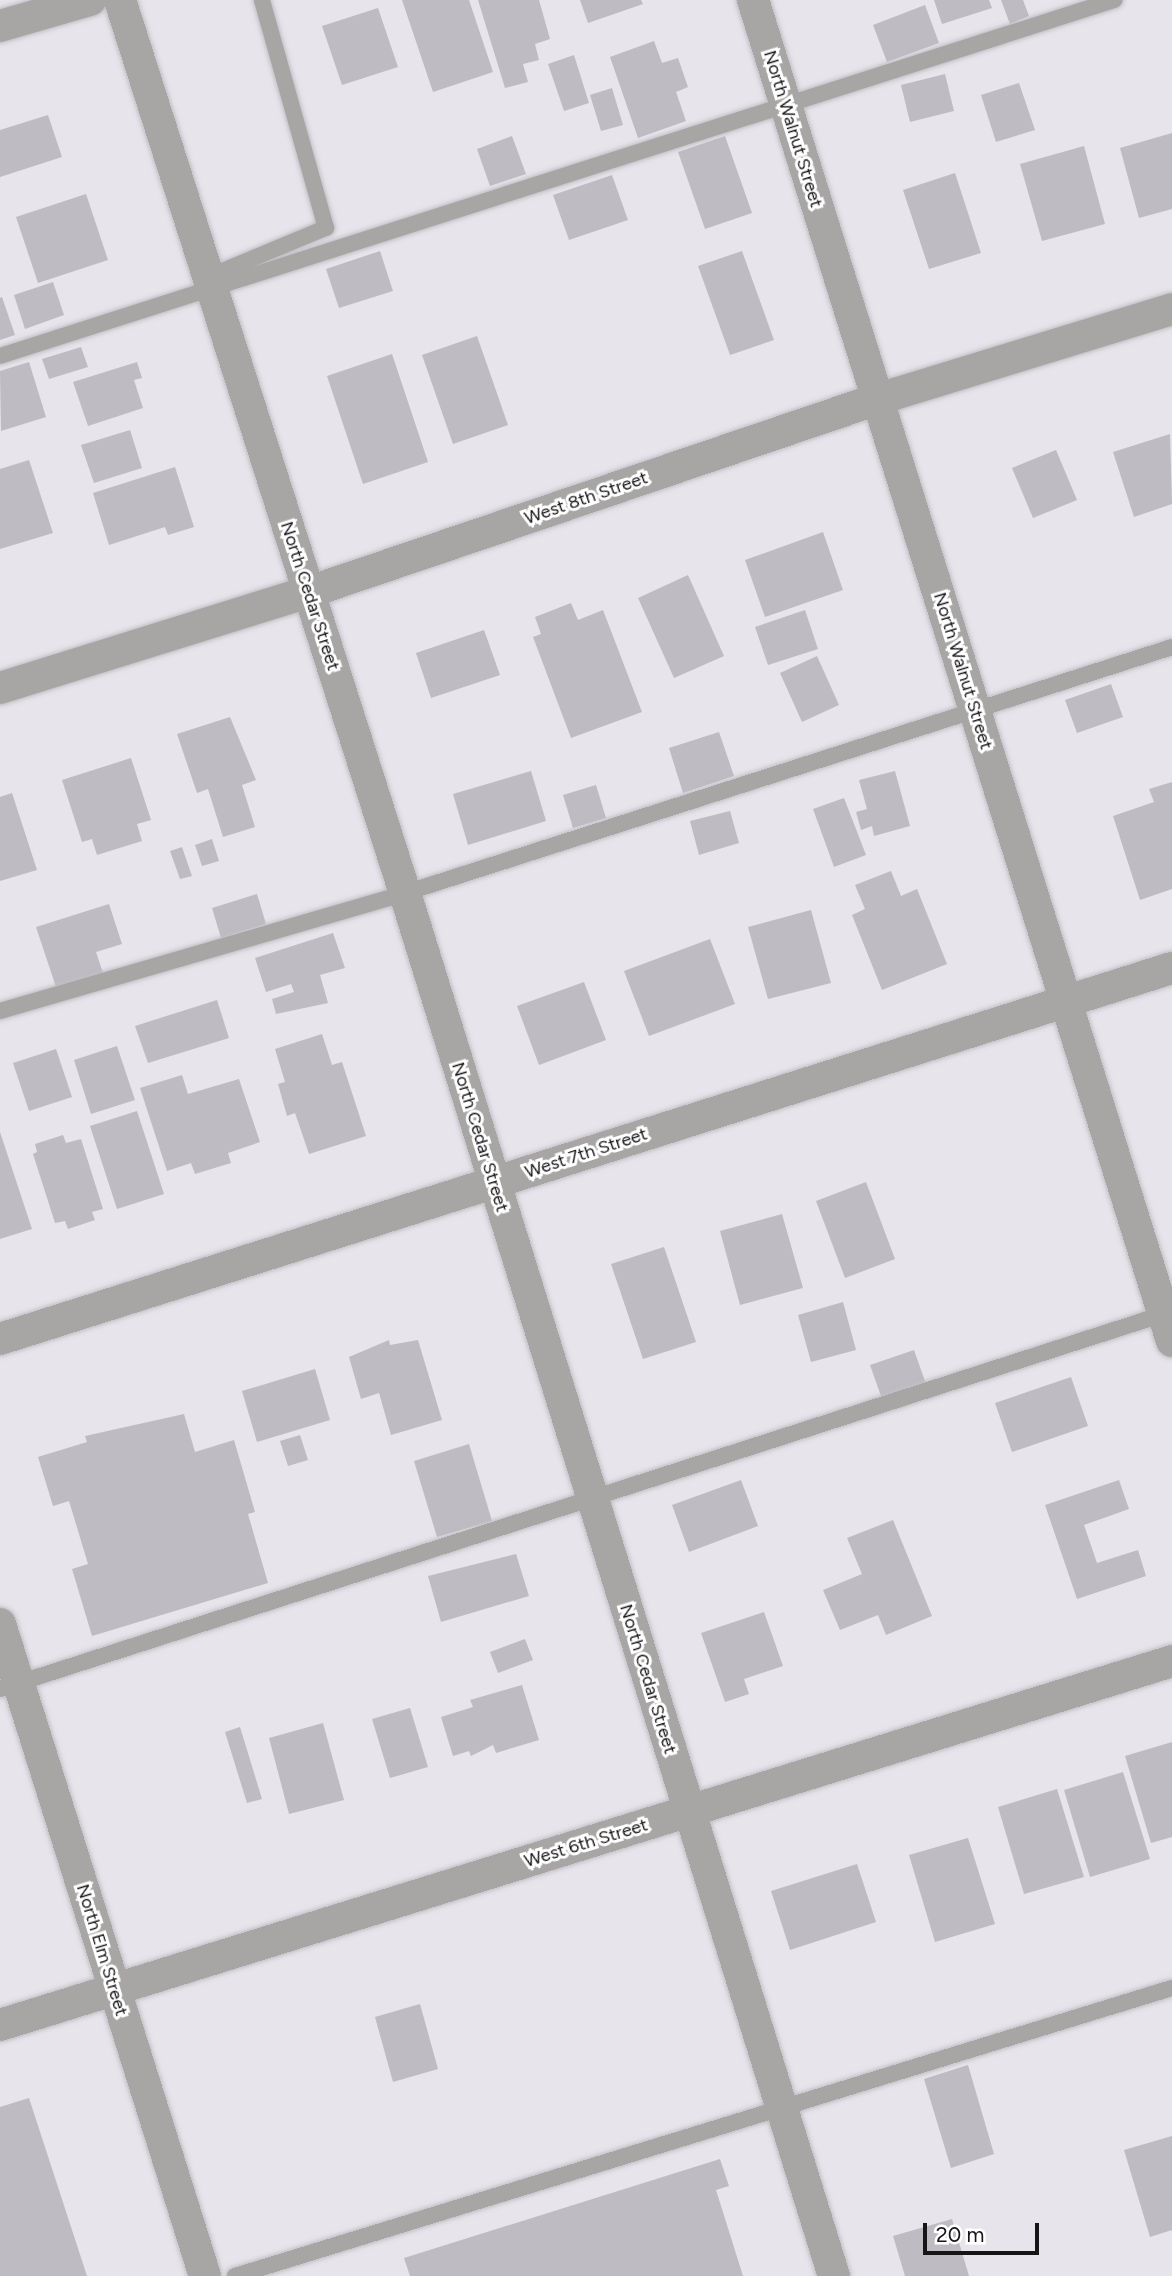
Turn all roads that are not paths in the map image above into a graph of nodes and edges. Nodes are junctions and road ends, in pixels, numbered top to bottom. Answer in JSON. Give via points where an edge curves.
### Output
{"nodes":[{"id":1,"x":90,"y":0,"type":"edge"},
{"id":2,"x":120,"y":0,"type":"edge"},
{"id":3,"x":262,"y":0,"type":"edge"},
{"id":4,"x":753,"y":0,"type":"edge"},
{"id":5,"x":1114,"y":0,"type":"edge"},
{"id":6,"x":0,"y":26,"type":"edge"},
{"id":7,"x":785,"y":102,"type":"junction"},
{"id":8,"x":210,"y":283,"type":"junction"},
{"id":9,"x":1172,"y":309,"type":"edge"},
{"id":10,"x":0,"y":356,"type":"edge"},
{"id":11,"x":878,"y":399,"type":"junction"},
{"id":12,"x":309,"y":592,"type":"junction"},
{"id":13,"x":1172,"y":647,"type":"edge"},
{"id":14,"x":0,"y":688,"type":"edge"},
{"id":15,"x":974,"y":708,"type":"junction"},
{"id":16,"x":405,"y":894,"type":"junction"},
{"id":17,"x":1172,"y":968,"type":"edge"},
{"id":18,"x":1065,"y":999,"type":"junction"},
{"id":19,"x":0,"y":1011,"type":"edge"},
{"id":20,"x":494,"y":1182,"type":"junction"},
{"id":21,"x":1169,"y":1322,"type":"edge"},
{"id":22,"x":0,"y":1339,"type":"edge"},
{"id":23,"x":592,"y":1499,"type":"junction"},
{"id":24,"x":0,"y":1624,"type":"edge"},
{"id":25,"x":1172,"y":1661,"type":"edge"},
{"id":26,"x":9,"y":1686,"type":"edge"},
{"id":27,"x":689,"y":1811,"type":"junction"},
{"id":28,"x":1172,"y":1988,"type":"edge"},
{"id":29,"x":115,"y":1990,"type":"junction"},
{"id":30,"x":0,"y":2025,"type":"edge"},
{"id":31,"x":782,"y":2108,"type":"junction"},
{"id":32,"x":205,"y":2276,"type":"edge"},
{"id":33,"x":235,"y":2276,"type":"edge"},
{"id":34,"x":834,"y":2276,"type":"edge"}],
"edges":[{"from":1,"to":6,"type":"street"},
{"from":2,"to":8,"type":"street","name":"North Cedar Street"},
{"from":3,"to":8,"type":"lane","via":[[326,228]]},
{"from":4,"to":7,"type":"street","name":"North Walnut Street"},
{"from":5,"to":7,"type":"lane"},
{"from":7,"to":8,"type":"lane"},
{"from":7,"to":11,"type":"street","name":"North Walnut Street"},
{"from":8,"to":10,"type":"lane"},
{"from":8,"to":12,"type":"street","name":"North Cedar Street"},
{"from":9,"to":11,"type":"street","name":"West 8th Street"},
{"from":11,"to":12,"type":"street","name":"West 8th Street"},
{"from":11,"to":15,"type":"street","name":"North Walnut Street"},
{"from":12,"to":14,"type":"street","name":"West 8th Street"},
{"from":12,"to":16,"type":"street","name":"North Cedar Street"},
{"from":13,"to":15,"type":"lane"},
{"from":15,"to":16,"type":"lane"},
{"from":15,"to":18,"type":"street","name":"North Walnut Street"},
{"from":16,"to":19,"type":"lane"},
{"from":16,"to":20,"type":"street","name":"North Cedar Street"},
{"from":17,"to":18,"type":"street","name":"West 7th Street"},
{"from":18,"to":20,"type":"street","name":"West 7th Street"},
{"from":18,"to":21,"type":"street","name":"North Walnut Street"},
{"from":20,"to":22,"type":"street","name":"West 7th Street"},
{"from":20,"to":23,"type":"street","name":"North Cedar Street"},
{"from":21,"to":23,"type":"lane"},
{"from":23,"to":26,"type":"lane"},
{"from":23,"to":27,"type":"street","name":"North Cedar Street"},
{"from":24,"to":26,"type":"street","name":"North Elm Street"},
{"from":25,"to":27,"type":"street","name":"West 6th Street"},
{"from":26,"to":29,"type":"street","name":"North Elm Street"},
{"from":27,"to":29,"type":"street","name":"West 6th Street"},
{"from":27,"to":31,"type":"street","name":"North Cedar Street"},
{"from":28,"to":31,"type":"lane"},
{"from":29,"to":30,"type":"street","name":"West 6th Street"},
{"from":29,"to":32,"type":"street","name":"North Elm Street"},
{"from":31,"to":33,"type":"lane"},
{"from":31,"to":34,"type":"street","name":"North Cedar Street"}]}
